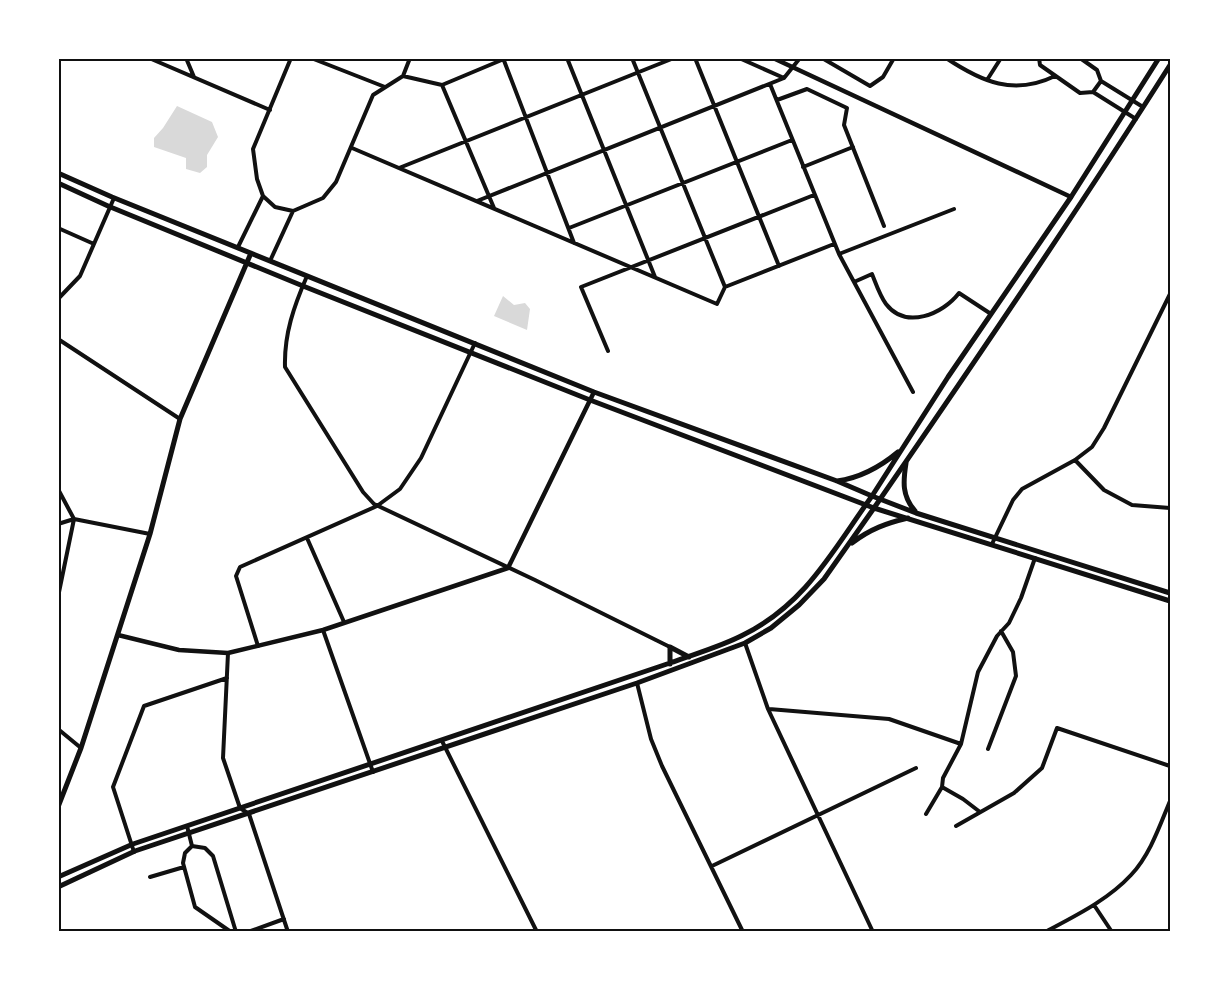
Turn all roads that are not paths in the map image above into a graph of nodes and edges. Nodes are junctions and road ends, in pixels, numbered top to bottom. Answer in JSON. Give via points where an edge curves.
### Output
{"nodes":[{"id":1,"x":149,"y":58,"type":"edge"},
{"id":2,"x":186,"y":58,"type":"edge"},
{"id":3,"x":291,"y":58,"type":"edge"},
{"id":4,"x":311,"y":58,"type":"edge"},
{"id":5,"x":410,"y":58,"type":"edge"},
{"id":6,"x":567,"y":58,"type":"edge"},
{"id":7,"x":632,"y":58,"type":"edge"},
{"id":8,"x":674,"y":58,"type":"edge"},
{"id":9,"x":695,"y":58,"type":"edge"},
{"id":10,"x":740,"y":58,"type":"edge"},
{"id":11,"x":773,"y":58,"type":"edge"},
{"id":12,"x":800,"y":58,"type":"edge"},
{"id":13,"x":822,"y":58,"type":"edge"},
{"id":14,"x":894,"y":58,"type":"edge"},
{"id":15,"x":946,"y":58,"type":"edge"},
{"id":16,"x":1001,"y":58,"type":"edge"},
{"id":17,"x":1039,"y":58,"type":"edge"},
{"id":18,"x":1080,"y":58,"type":"edge"},
{"id":19,"x":1159,"y":58,"type":"edge"},
{"id":20,"x":504,"y":59,"type":"edge"},
{"id":21,"x":1170,"y":65,"type":"edge"},
{"id":22,"x":792,"y":69,"type":"junction"},
{"id":23,"x":638,"y":73,"type":"junction"},
{"id":24,"x":403,"y":76,"type":"junction"},
{"id":25,"x":1055,"y":76,"type":"junction"},
{"id":26,"x":194,"y":77,"type":"junction"},
{"id":27,"x":784,"y":78,"type":"junction"},
{"id":28,"x":987,"y":80,"type":"junction"},
{"id":29,"x":1101,"y":81,"type":"junction"},
{"id":30,"x":770,"y":84,"type":"junction"},
{"id":31,"x":442,"y":85,"type":"junction"},
{"id":32,"x":385,"y":87,"type":"junction"},
{"id":33,"x":1093,"y":92,"type":"junction"},
{"id":34,"x":582,"y":95,"type":"junction"},
{"id":35,"x":777,"y":100,"type":"junction"},
{"id":36,"x":1132,"y":100,"type":"junction"},
{"id":37,"x":715,"y":106,"type":"junction"},
{"id":38,"x":1144,"y":107,"type":"junction"},
{"id":39,"x":270,"y":110,"type":"junction"},
{"id":40,"x":1125,"y":112,"type":"junction"},
{"id":41,"x":526,"y":117,"type":"junction"},
{"id":42,"x":1136,"y":119,"type":"junction"},
{"id":43,"x":660,"y":128,"type":"junction"},
{"id":44,"x":792,"y":140,"type":"junction"},
{"id":45,"x":466,"y":141,"type":"junction"},
{"id":46,"x":853,"y":147,"type":"junction"},
{"id":47,"x":352,"y":148,"type":"junction"},
{"id":48,"x":604,"y":150,"type":"junction"},
{"id":49,"x":737,"y":161,"type":"junction"},
{"id":50,"x":803,"y":167,"type":"junction"},
{"id":51,"x":399,"y":168,"type":"junction"},
{"id":52,"x":58,"y":173,"type":"edge"},
{"id":53,"x":547,"y":173,"type":"junction"},
{"id":54,"x":58,"y":183,"type":"edge"},
{"id":55,"x":682,"y":183,"type":"junction"},
{"id":56,"x":814,"y":195,"type":"junction"},
{"id":57,"x":263,"y":196,"type":"junction"},
{"id":58,"x":489,"y":196,"type":"junction"},
{"id":59,"x":1071,"y":197,"type":"junction"},
{"id":60,"x":114,"y":198,"type":"junction"},
{"id":61,"x":477,"y":201,"type":"junction"},
{"id":62,"x":626,"y":205,"type":"junction"},
{"id":63,"x":111,"y":207,"type":"junction"},
{"id":64,"x":494,"y":209,"type":"junction"},
{"id":65,"x":954,"y":209,"type":"dead end"},
{"id":66,"x":292,"y":211,"type":"junction"},
{"id":67,"x":759,"y":216,"type":"junction"},
{"id":68,"x":884,"y":226,"type":"dead end"},
{"id":69,"x":58,"y":228,"type":"edge"},
{"id":70,"x":568,"y":228,"type":"junction"},
{"id":71,"x":705,"y":238,"type":"junction"},
{"id":72,"x":574,"y":243,"type":"junction"},
{"id":73,"x":94,"y":244,"type":"junction"},
{"id":74,"x":834,"y":244,"type":"junction"},
{"id":75,"x":238,"y":247,"type":"junction"},
{"id":76,"x":251,"y":253,"type":"junction"},
{"id":77,"x":839,"y":255,"type":"junction"},
{"id":78,"x":648,"y":260,"type":"junction"},
{"id":79,"x":270,"y":261,"type":"junction"},
{"id":80,"x":247,"y":264,"type":"junction"},
{"id":81,"x":779,"y":266,"type":"junction"},
{"id":82,"x":631,"y":267,"type":"junction"},
{"id":83,"x":308,"y":276,"type":"junction"},
{"id":84,"x":655,"y":277,"type":"junction"},
{"id":85,"x":854,"y":282,"type":"junction"},
{"id":86,"x":303,"y":286,"type":"junction"},
{"id":87,"x":725,"y":287,"type":"junction"},
{"id":88,"x":1170,"y":294,"type":"edge"},
{"id":89,"x":58,"y":299,"type":"edge"},
{"id":90,"x":991,"y":314,"type":"junction"},
{"id":91,"x":58,"y":339,"type":"edge"},
{"id":92,"x":475,"y":343,"type":"junction"},
{"id":93,"x":471,"y":351,"type":"junction"},
{"id":94,"x":608,"y":351,"type":"dead end"},
{"id":95,"x":594,"y":392,"type":"junction"},
{"id":96,"x":913,"y":392,"type":"dead end"},
{"id":97,"x":590,"y":400,"type":"junction"},
{"id":98,"x":180,"y":419,"type":"junction"},
{"id":99,"x":903,"y":447,"type":"junction"},
{"id":100,"x":1075,"y":460,"type":"junction"},
{"id":101,"x":906,"y":463,"type":"junction"},
{"id":102,"x":837,"y":481,"type":"junction"},
{"id":103,"x":58,"y":489,"type":"edge"},
{"id":104,"x":872,"y":496,"type":"junction"},
{"id":105,"x":880,"y":499,"type":"junction"},
{"id":106,"x":866,"y":505,"type":"junction"},
{"id":107,"x":377,"y":506,"type":"junction"},
{"id":108,"x":874,"y":508,"type":"junction"},
{"id":109,"x":1170,"y":508,"type":"edge"},
{"id":110,"x":916,"y":513,"type":"junction"},
{"id":111,"x":910,"y":518,"type":"junction"},
{"id":112,"x":74,"y":519,"type":"junction"},
{"id":113,"x":58,"y":524,"type":"edge"},
{"id":114,"x":150,"y":534,"type":"junction"},
{"id":115,"x":307,"y":538,"type":"junction"},
{"id":116,"x":993,"y":541,"type":"junction"},
{"id":117,"x":848,"y":546,"type":"junction"},
{"id":118,"x":1035,"y":558,"type":"junction"},
{"id":119,"x":508,"y":568,"type":"junction"},
{"id":120,"x":1170,"y":593,"type":"edge"},
{"id":121,"x":58,"y":597,"type":"edge"},
{"id":122,"x":1170,"y":601,"type":"edge"},
{"id":123,"x":344,"y":622,"type":"junction"},
{"id":124,"x":323,"y":630,"type":"junction"},
{"id":125,"x":1001,"y":632,"type":"junction"},
{"id":126,"x":118,"y":635,"type":"junction"},
{"id":127,"x":745,"y":643,"type":"junction"},
{"id":128,"x":258,"y":647,"type":"junction"},
{"id":129,"x":670,"y":647,"type":"junction"},
{"id":130,"x":228,"y":653,"type":"junction"},
{"id":131,"x":688,"y":656,"type":"junction"},
{"id":132,"x":695,"y":662,"type":"junction"},
{"id":133,"x":670,"y":663,"type":"junction"},
{"id":134,"x":671,"y":671,"type":"junction"},
{"id":135,"x":227,"y":678,"type":"junction"},
{"id":136,"x":637,"y":683,"type":"junction"},
{"id":137,"x":768,"y":709,"type":"junction"},
{"id":138,"x":58,"y":729,"type":"edge"},
{"id":139,"x":442,"y":741,"type":"junction"},
{"id":140,"x":961,"y":744,"type":"junction"},
{"id":141,"x":81,"y":748,"type":"junction"},
{"id":142,"x":446,"y":748,"type":"junction"},
{"id":143,"x":988,"y":749,"type":"dead end"},
{"id":144,"x":370,"y":765,"type":"junction"},
{"id":145,"x":1170,"y":766,"type":"edge"},
{"id":146,"x":915,"y":768,"type":"dead end"},
{"id":147,"x":373,"y":772,"type":"junction"},
{"id":148,"x":942,"y":787,"type":"junction"},
{"id":149,"x":1170,"y":801,"type":"edge"},
{"id":150,"x":58,"y":807,"type":"edge"},
{"id":151,"x":240,"y":808,"type":"junction"},
{"id":152,"x":981,"y":812,"type":"junction"},
{"id":153,"x":249,"y":814,"type":"junction"},
{"id":154,"x":818,"y":814,"type":"junction"},
{"id":155,"x":926,"y":814,"type":"dead end"},
{"id":156,"x":956,"y":826,"type":"dead end"},
{"id":157,"x":188,"y":830,"type":"junction"},
{"id":158,"x":192,"y":846,"type":"junction"},
{"id":159,"x":133,"y":848,"type":"junction"},
{"id":160,"x":712,"y":866,"type":"junction"},
{"id":161,"x":184,"y":867,"type":"junction"},
{"id":162,"x":58,"y":877,"type":"edge"},
{"id":163,"x":150,"y":878,"type":"dead end"},
{"id":164,"x":58,"y":887,"type":"edge"},
{"id":165,"x":1094,"y":905,"type":"junction"},
{"id":166,"x":284,"y":919,"type":"junction"},
{"id":167,"x":233,"y":932,"type":"edge"},
{"id":168,"x":248,"y":932,"type":"edge"},
{"id":169,"x":288,"y":932,"type":"edge"},
{"id":170,"x":537,"y":932,"type":"edge"},
{"id":171,"x":743,"y":932,"type":"edge"},
{"id":172,"x":873,"y":932,"type":"edge"},
{"id":173,"x":1045,"y":932,"type":"edge"},
{"id":174,"x":1112,"y":932,"type":"edge"}],
"edges":[{"from":1,"to":26,"type":"street"},
{"from":2,"to":26,"type":"street"},
{"from":3,"to":39,"type":"street"},
{"from":4,"to":32,"type":"street"},
{"from":5,"to":24,"type":"street"},
{"from":6,"to":34,"type":"street"},
{"from":7,"to":23,"type":"street"},
{"from":8,"to":23,"type":"street"},
{"from":9,"to":37,"type":"street"},
{"from":10,"to":27,"type":"street"},
{"from":11,"to":22,"type":"street"},
{"from":12,"to":22,"type":"street"},
{"from":13,"to":14,"type":"street","via":[[870,86],[883,77]]},
{"from":15,"to":28,"type":"street"},
{"from":16,"to":28,"type":"street"},
{"from":17,"to":25,"type":"street","via":[[1040,65]]},
{"from":18,"to":29,"type":"street","via":[[1097,70]]},
{"from":19,"to":36,"type":"main road"},
{"from":20,"to":31,"type":"street"},
{"from":20,"to":41,"type":"street"},
{"from":21,"to":38,"type":"main road"},
{"from":22,"to":27,"type":"street"},
{"from":22,"to":59,"type":"street"},
{"from":23,"to":34,"type":"street"},
{"from":23,"to":43,"type":"street"},
{"from":24,"to":31,"type":"street"},
{"from":24,"to":32,"type":"street"},
{"from":25,"to":28,"type":"street","via":[[1015,87]]},
{"from":25,"to":33,"type":"street","via":[[1080,93]]},
{"from":26,"to":39,"type":"street"},
{"from":27,"to":30,"type":"street"},
{"from":29,"to":33,"type":"street"},
{"from":29,"to":36,"type":"street"},
{"from":30,"to":35,"type":"street"},
{"from":30,"to":37,"type":"street"},
{"from":31,"to":45,"type":"street"},
{"from":32,"to":47,"type":"street","via":[[374,95]]},
{"from":33,"to":40,"type":"street"},
{"from":34,"to":41,"type":"street"},
{"from":34,"to":48,"type":"street"},
{"from":35,"to":44,"type":"street"},
{"from":35,"to":46,"type":"street","via":[[807,89],[848,108],[844,125]]},
{"from":36,"to":38,"type":"street"},
{"from":36,"to":40,"type":"main road"},
{"from":37,"to":43,"type":"street"},
{"from":37,"to":49,"type":"street"},
{"from":38,"to":42,"type":"main road"},
{"from":39,"to":57,"type":"street","via":[[253,149]]},
{"from":40,"to":42,"type":"street"},
{"from":40,"to":59,"type":"main road"},
{"from":41,"to":45,"type":"street"},
{"from":41,"to":53,"type":"street"},
{"from":42,"to":101,"type":"main road"},
{"from":43,"to":48,"type":"street"},
{"from":43,"to":55,"type":"street"},
{"from":44,"to":49,"type":"street"},
{"from":44,"to":50,"type":"street"},
{"from":45,"to":51,"type":"street"},
{"from":45,"to":58,"type":"street"},
{"from":46,"to":50,"type":"street"},
{"from":46,"to":68,"type":"street"},
{"from":47,"to":51,"type":"street"},
{"from":47,"to":66,"type":"street","via":[[336,182],[323,198]]},
{"from":48,"to":53,"type":"street"},
{"from":48,"to":62,"type":"street"},
{"from":49,"to":55,"type":"street"},
{"from":49,"to":67,"type":"street"},
{"from":50,"to":56,"type":"street"},
{"from":51,"to":61,"type":"street"},
{"from":52,"to":60,"type":"main road"},
{"from":53,"to":58,"type":"street"},
{"from":53,"to":70,"type":"street"},
{"from":54,"to":63,"type":"main road"},
{"from":55,"to":62,"type":"street"},
{"from":55,"to":71,"type":"street"},
{"from":56,"to":67,"type":"street"},
{"from":56,"to":74,"type":"street"},
{"from":57,"to":66,"type":"street","via":[[275,207]]},
{"from":57,"to":75,"type":"street"},
{"from":58,"to":61,"type":"street"},
{"from":58,"to":64,"type":"street"},
{"from":59,"to":90,"type":"main road"},
{"from":60,"to":63,"type":"street"},
{"from":60,"to":75,"type":"main road"},
{"from":61,"to":64,"type":"street"},
{"from":62,"to":70,"type":"street"},
{"from":62,"to":78,"type":"street"},
{"from":63,"to":73,"type":"street"},
{"from":63,"to":80,"type":"main road"},
{"from":64,"to":72,"type":"street"},
{"from":65,"to":77,"type":"street"},
{"from":66,"to":79,"type":"street"},
{"from":67,"to":71,"type":"street"},
{"from":67,"to":81,"type":"street"},
{"from":69,"to":73,"type":"street"},
{"from":70,"to":72,"type":"street"},
{"from":71,"to":78,"type":"street"},
{"from":71,"to":87,"type":"street"},
{"from":72,"to":82,"type":"street"},
{"from":73,"to":89,"type":"street","via":[[80,276]]},
{"from":74,"to":77,"type":"street"},
{"from":74,"to":81,"type":"street"},
{"from":75,"to":76,"type":"main road"},
{"from":76,"to":79,"type":"main road"},
{"from":76,"to":80,"type":"main road"},
{"from":77,"to":85,"type":"street"},
{"from":78,"to":82,"type":"street"},
{"from":78,"to":84,"type":"street"},
{"from":79,"to":83,"type":"main road"},
{"from":80,"to":86,"type":"main road"},
{"from":80,"to":98,"type":"main road"},
{"from":81,"to":87,"type":"street"},
{"from":82,"to":84,"type":"street"},
{"from":82,"to":94,"type":"street","via":[[581,287]]},
{"from":83,"to":86,"type":"street"},
{"from":83,"to":92,"type":"main road"},
{"from":84,"to":87,"type":"street","via":[[717,304]]},
{"from":85,"to":90,"type":"street","via":[[872,274],[887,305],[900,314],[922,318],[937,313],[959,293]]},
{"from":85,"to":96,"type":"street"},
{"from":86,"to":93,"type":"main road"},
{"from":86,"to":107,"type":"street","via":[[290,319],[285,366],[363,492]]},
{"from":88,"to":100,"type":"street","via":[[1104,428],[1092,447]]},
{"from":90,"to":99,"type":"main road"},
{"from":91,"to":98,"type":"street"},
{"from":92,"to":93,"type":"street"},
{"from":92,"to":95,"type":"main road"},
{"from":93,"to":97,"type":"main road"},
{"from":93,"to":107,"type":"street","via":[[421,458],[400,489]]},
{"from":95,"to":97,"type":"street"},
{"from":95,"to":102,"type":"main road"},
{"from":97,"to":106,"type":"main road"},
{"from":97,"to":119,"type":"street"},
{"from":98,"to":114,"type":"main road"},
{"from":99,"to":102,"type":"main road","via":[[865,474]]},
{"from":99,"to":104,"type":"main road"},
{"from":100,"to":109,"type":"street","via":[[1104,490],[1132,505]]},
{"from":100,"to":116,"type":"street","via":[[1022,489]]},
{"from":101,"to":105,"type":"main road"},
{"from":101,"to":110,"type":"main road","via":[[903,488]]},
{"from":102,"to":104,"type":"main road"},
{"from":103,"to":112,"type":"street"},
{"from":104,"to":105,"type":"main road"},
{"from":104,"to":106,"type":"main road"},
{"from":105,"to":108,"type":"main road"},
{"from":105,"to":110,"type":"main road"},
{"from":106,"to":108,"type":"main road"},
{"from":106,"to":131,"type":"main road","via":[[819,573],[794,599],[742,636]]},
{"from":107,"to":115,"type":"street"},
{"from":107,"to":119,"type":"street"},
{"from":108,"to":111,"type":"main road"},
{"from":108,"to":117,"type":"main road"},
{"from":110,"to":116,"type":"main road"},
{"from":111,"to":116,"type":"main road"},
{"from":111,"to":117,"type":"main road","via":[[879,526]]},
{"from":112,"to":113,"type":"street"},
{"from":112,"to":114,"type":"street"},
{"from":112,"to":121,"type":"street"},
{"from":114,"to":126,"type":"main road"},
{"from":115,"to":123,"type":"street"},
{"from":115,"to":128,"type":"street","via":[[240,567],[237,576]]},
{"from":116,"to":118,"type":"main road"},
{"from":116,"to":120,"type":"main road"},
{"from":117,"to":127,"type":"main road","via":[[799,605]]},
{"from":118,"to":122,"type":"main road"},
{"from":118,"to":125,"type":"street","via":[[1021,598]]},
{"from":119,"to":123,"type":"street"},
{"from":119,"to":129,"type":"street"},
{"from":123,"to":124,"type":"street"},
{"from":124,"to":128,"type":"street"},
{"from":124,"to":144,"type":"street"},
{"from":125,"to":140,"type":"street","via":[[978,672]]},
{"from":125,"to":143,"type":"street","via":[[1013,652],[1016,676]]},
{"from":126,"to":130,"type":"street","via":[[179,650]]},
{"from":126,"to":141,"type":"main road"},
{"from":127,"to":132,"type":"main road"},
{"from":127,"to":137,"type":"street"},
{"from":128,"to":130,"type":"street"},
{"from":129,"to":131,"type":"main road"},
{"from":129,"to":133,"type":"main road"},
{"from":130,"to":135,"type":"street"},
{"from":131,"to":132,"type":"main road"},
{"from":131,"to":133,"type":"main road"},
{"from":132,"to":134,"type":"main road"},
{"from":133,"to":134,"type":"main road"},
{"from":133,"to":139,"type":"main road"},
{"from":134,"to":136,"type":"main road"},
{"from":135,"to":151,"type":"street","via":[[224,758]]},
{"from":135,"to":159,"type":"street","via":[[144,706],[113,787]]},
{"from":136,"to":142,"type":"main road"},
{"from":136,"to":160,"type":"street","via":[[662,766]]},
{"from":137,"to":140,"type":"street","via":[[889,719]]},
{"from":137,"to":154,"type":"street"},
{"from":138,"to":141,"type":"street"},
{"from":139,"to":142,"type":"street"},
{"from":139,"to":144,"type":"main road"},
{"from":140,"to":148,"type":"street"},
{"from":141,"to":150,"type":"main road"},
{"from":142,"to":147,"type":"main road"},
{"from":142,"to":170,"type":"street"},
{"from":144,"to":147,"type":"street"},
{"from":144,"to":151,"type":"main road"},
{"from":145,"to":152,"type":"street","via":[[1057,728],[1042,768],[1014,794]]},
{"from":146,"to":154,"type":"street"},
{"from":147,"to":153,"type":"main road"},
{"from":148,"to":152,"type":"street"},
{"from":148,"to":155,"type":"street"},
{"from":149,"to":165,"type":"street","via":[[1144,857],[1131,875]]},
{"from":151,"to":153,"type":"street"},
{"from":151,"to":157,"type":"main road"},
{"from":152,"to":156,"type":"street"},
{"from":153,"to":157,"type":"main road"},
{"from":153,"to":166,"type":"street"},
{"from":154,"to":160,"type":"street"},
{"from":154,"to":172,"type":"street"},
{"from":157,"to":158,"type":"street"},
{"from":157,"to":159,"type":"main road"},
{"from":158,"to":161,"type":"street","via":[[185,853]]},
{"from":158,"to":167,"type":"street","via":[[205,848],[213,856]]},
{"from":159,"to":162,"type":"main road"},
{"from":159,"to":164,"type":"main road"},
{"from":160,"to":171,"type":"street"},
{"from":161,"to":163,"type":"street"},
{"from":161,"to":167,"type":"street","via":[[195,908]]},
{"from":165,"to":173,"type":"street"},
{"from":165,"to":174,"type":"street"},
{"from":166,"to":168,"type":"street"},
{"from":166,"to":169,"type":"street"}]}
